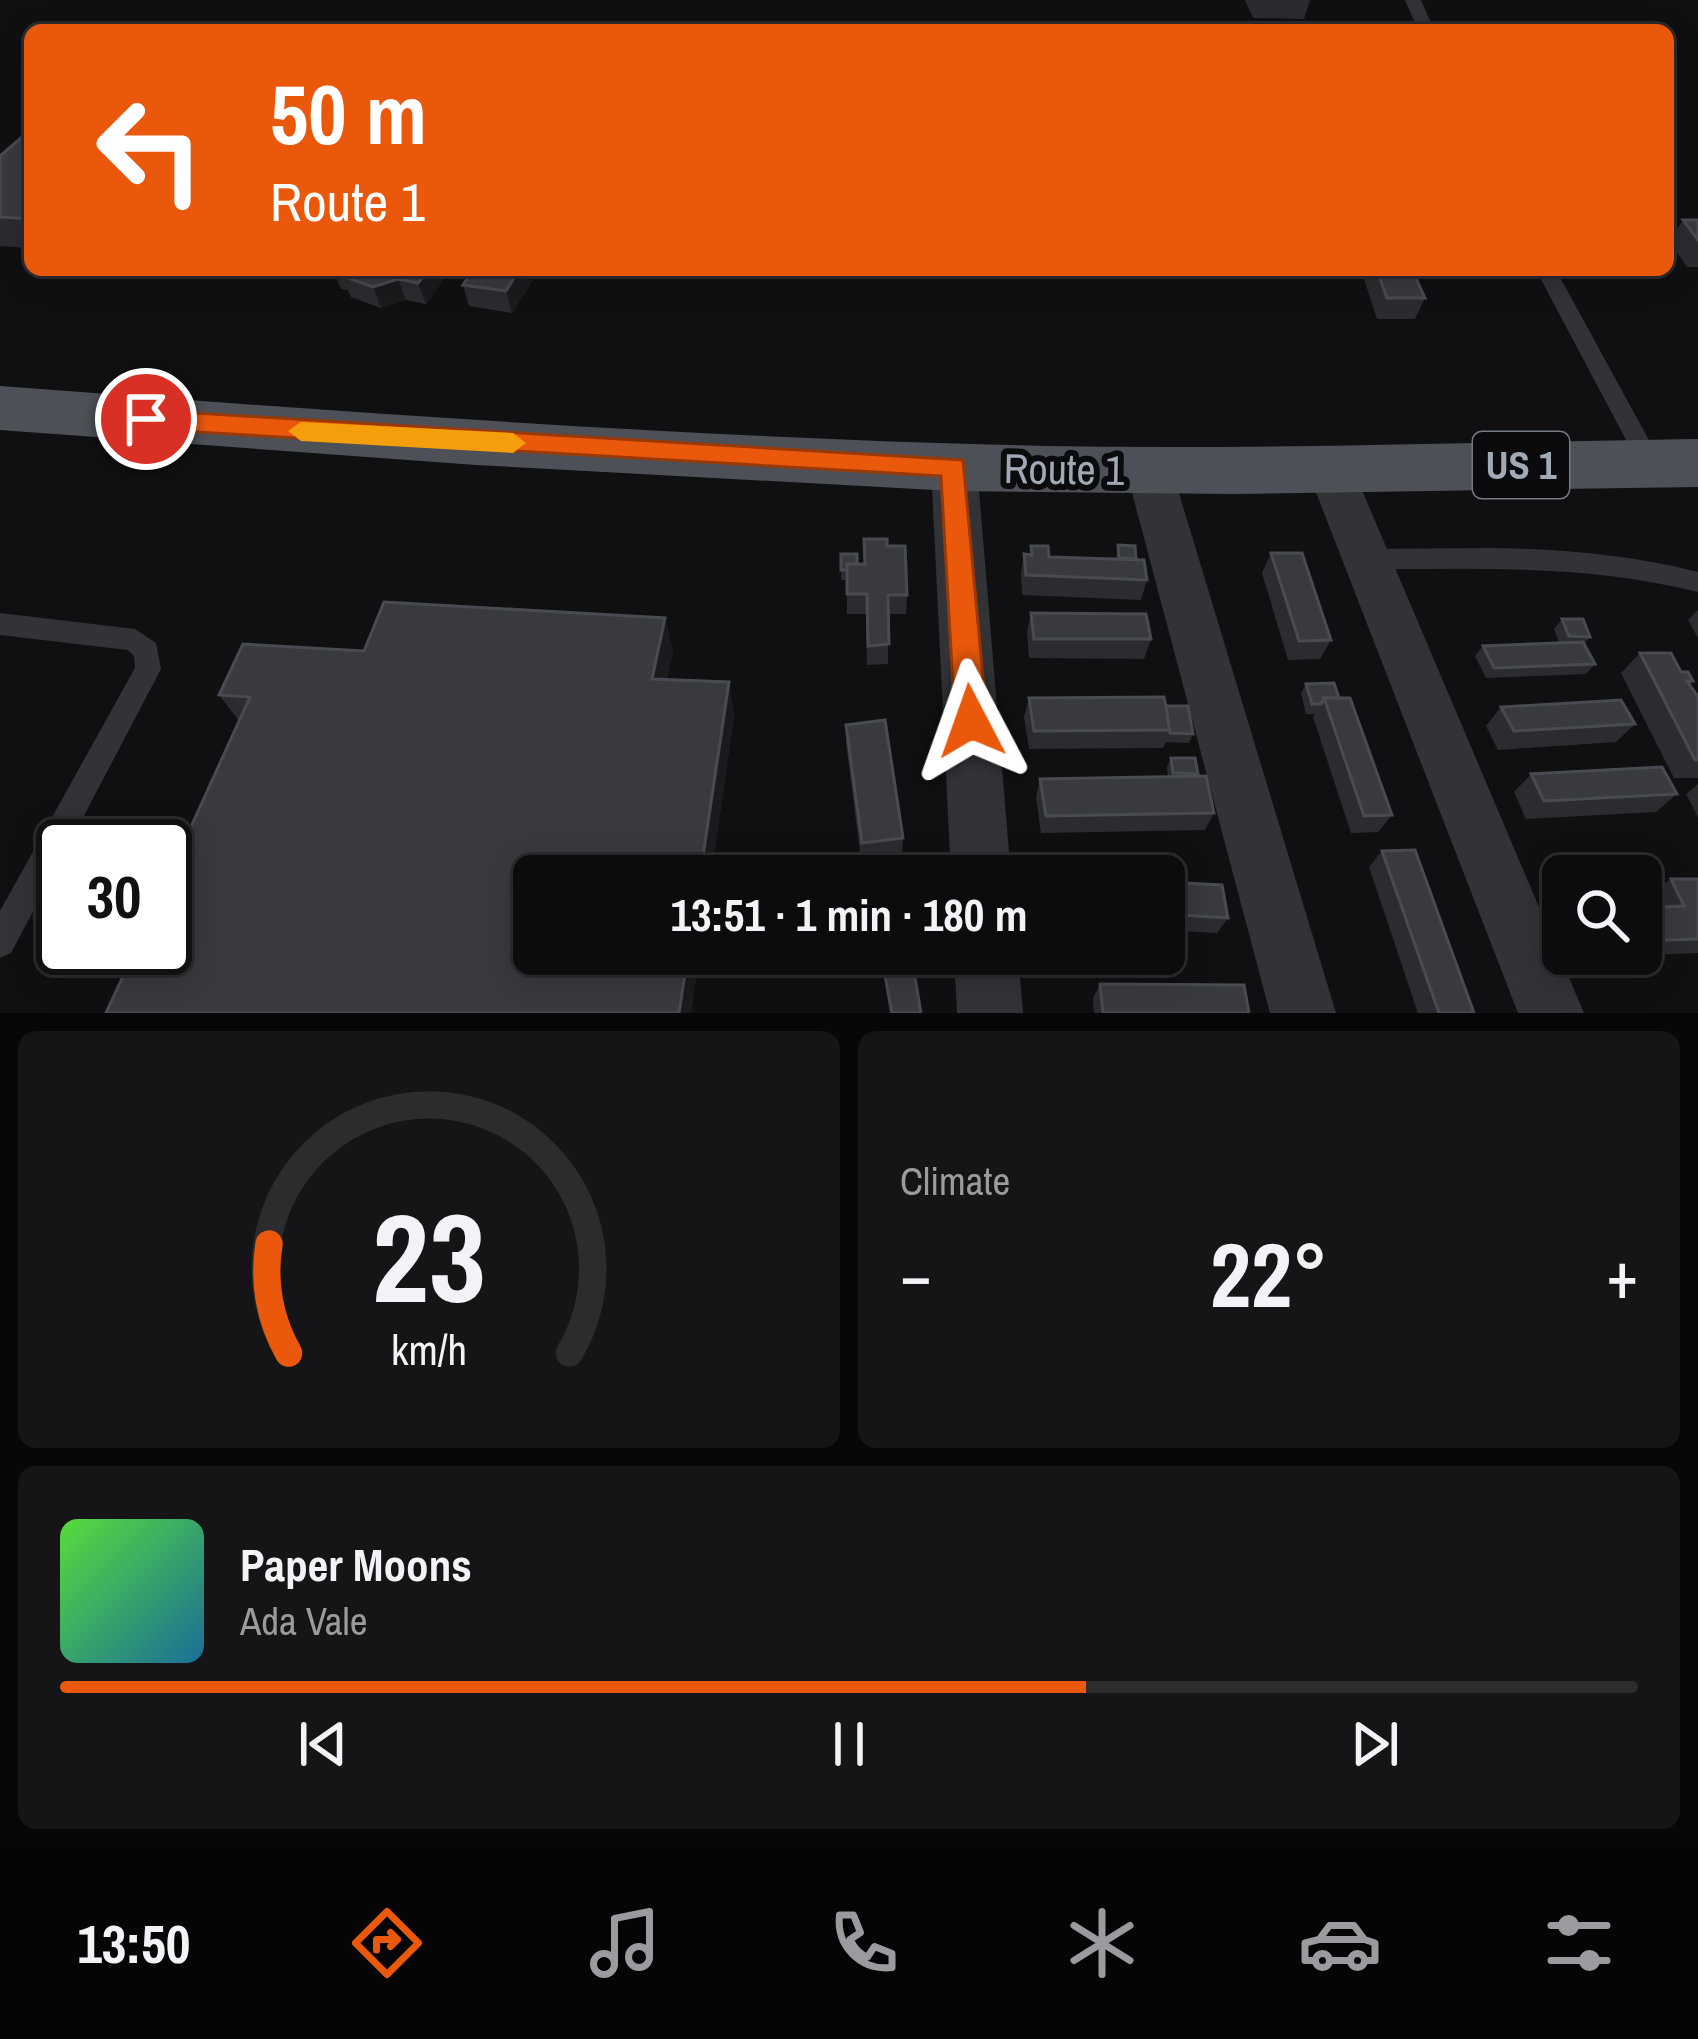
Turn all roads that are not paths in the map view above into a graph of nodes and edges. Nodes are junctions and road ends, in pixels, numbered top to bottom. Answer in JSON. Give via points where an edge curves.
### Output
{"nodes":[{"id":1,"x":1550,"y":276,"type":"edge"},
{"id":2,"x":0,"y":408,"type":"edge"},
{"id":3,"x":1674,"y":463,"type":"edge"},
{"id":4,"x":954,"y":467,"type":"junction"},
{"id":5,"x":1330,"y":469,"type":"junction"},
{"id":6,"x":1149,"y":470,"type":"junction"},
{"id":7,"x":1366,"y":559,"type":"junction"},
{"id":8,"x":1698,"y":582,"type":"edge"},
{"id":9,"x":0,"y":624,"type":"edge"},
{"id":10,"x":980,"y":855,"type":"edge"},
{"id":11,"x":0,"y":942,"type":"edge"},
{"id":12,"x":987,"y":975,"type":"edge"},
{"id":13,"x":990,"y":1013,"type":"edge"},
{"id":14,"x":1303,"y":1013,"type":"edge"},
{"id":15,"x":1551,"y":1013,"type":"edge"}],
"edges":[{"from":1,"to":3,"type":"lane"},
{"from":2,"to":4,"type":"main road","name":"Route 1","number":"US 1"},
{"from":3,"to":5,"type":"main road","name":"Route 1","number":"US 1"},
{"from":4,"to":6,"type":"main road","name":"Route 1","number":"US 1"},
{"from":4,"to":10,"type":"street"},
{"from":5,"to":6,"type":"main road","name":"Route 1","number":"US 1"},
{"from":5,"to":7,"type":"street"},
{"from":6,"to":14,"type":"street"},
{"from":7,"to":8,"type":"lane","via":[[1576,562],[1654,568]]},
{"from":7,"to":15,"type":"street"},
{"from":9,"to":11,"type":"lane","via":[[135,640],[147,651],[148,669]]},
{"from":12,"to":13,"type":"street"}]}
